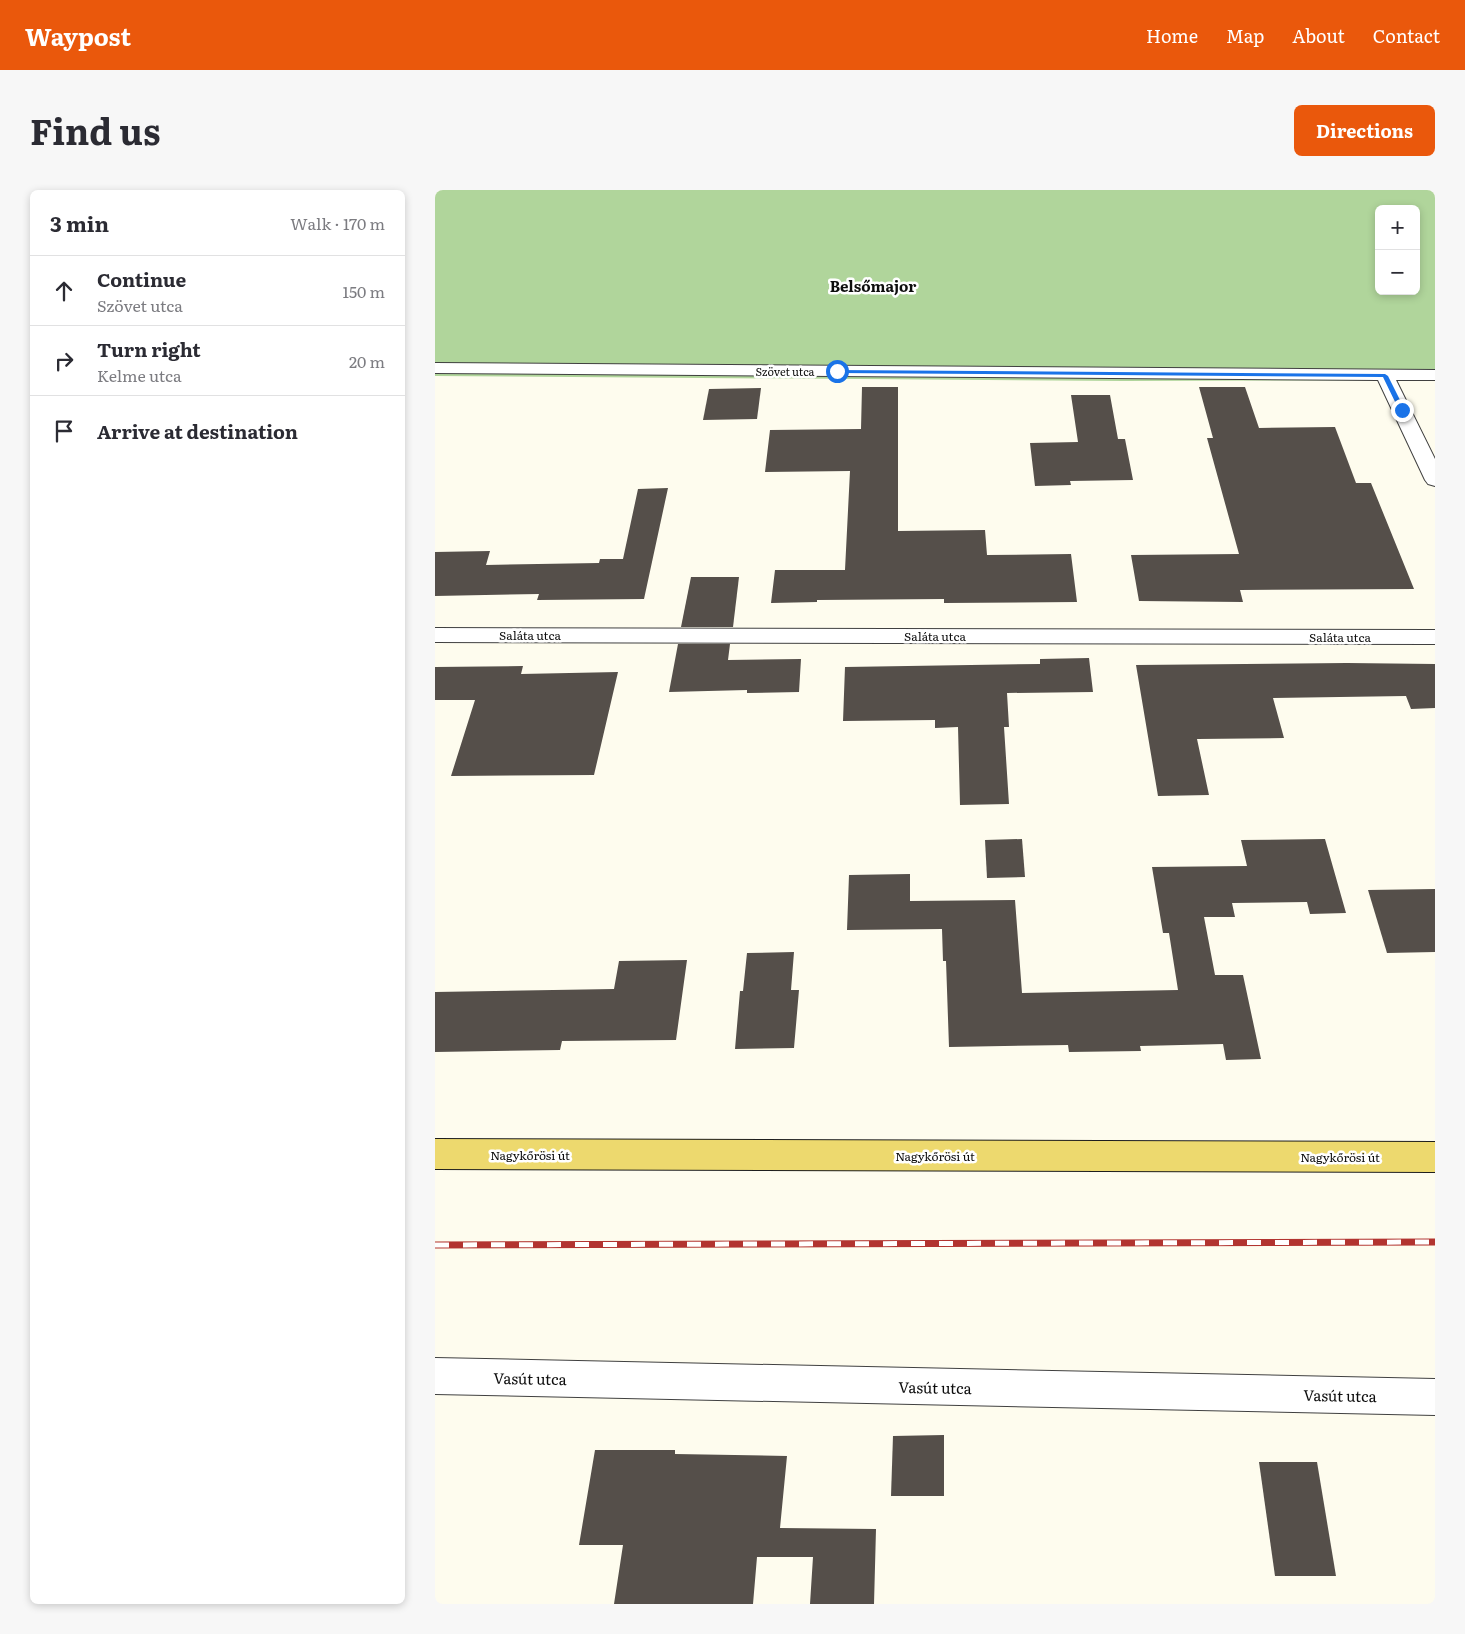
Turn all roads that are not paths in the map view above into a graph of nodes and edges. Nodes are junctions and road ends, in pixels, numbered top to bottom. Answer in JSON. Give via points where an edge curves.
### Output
{"nodes":[{"id":1,"x":435,"y":368,"type":"edge"},
{"id":2,"x":1435,"y":375,"type":"edge"},
{"id":3,"x":1385,"y":376,"type":"junction"},
{"id":4,"x":1435,"y":480,"type":"edge"},
{"id":5,"x":435,"y":635,"type":"edge"},
{"id":6,"x":1435,"y":637,"type":"edge"},
{"id":7,"x":435,"y":1154,"type":"edge"},
{"id":8,"x":1435,"y":1157,"type":"edge"},
{"id":9,"x":435,"y":1376,"type":"edge"},
{"id":10,"x":1435,"y":1397,"type":"edge"}],
"edges":[{"from":1,"to":3,"type":"street","name":"Szövet utca"},
{"from":2,"to":3,"type":"street","name":"Szövet utca"},
{"from":3,"to":4,"type":"street"},
{"from":5,"to":6,"type":"street","name":"Saláta utca"},
{"from":7,"to":8,"type":"main road","name":"Nagykőrösi út"},
{"from":9,"to":10,"type":"street","name":"Vasút utca"}]}
